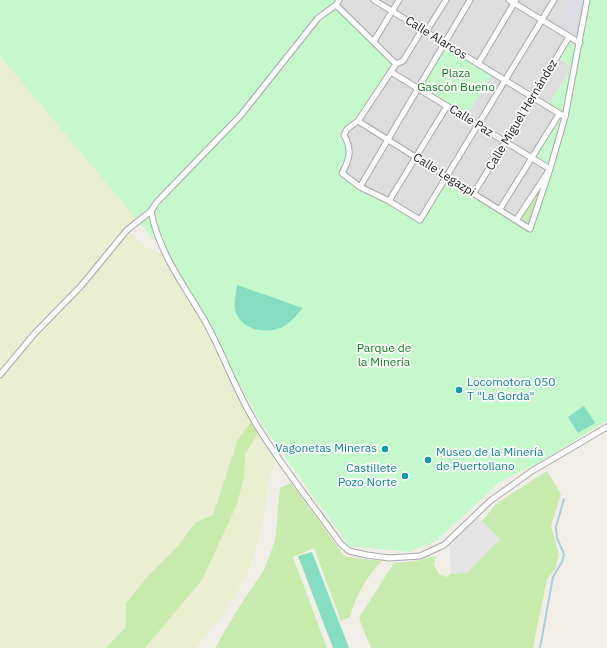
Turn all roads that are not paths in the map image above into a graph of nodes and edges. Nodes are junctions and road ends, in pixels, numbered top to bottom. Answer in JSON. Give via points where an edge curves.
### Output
{"nodes":[{"id":1,"x":374,"y":0,"type":"edge"},
{"id":2,"x":399,"y":0,"type":"edge"},
{"id":3,"x":446,"y":0,"type":"edge"},
{"id":4,"x":470,"y":0,"type":"edge"},
{"id":5,"x":509,"y":0,"type":"edge"},
{"id":6,"x":554,"y":0,"type":"edge"},
{"id":7,"x":587,"y":0,"type":"edge"},
{"id":8,"x":338,"y":2,"type":"edge"},
{"id":9,"x":516,"y":2,"type":"edge"},
{"id":10,"x":392,"y":11,"type":"junction"},
{"id":11,"x":542,"y":20,"type":"junction"},
{"id":12,"x":424,"y":31,"type":"junction"},
{"id":13,"x":569,"y":37,"type":"junction"},
{"id":14,"x":374,"y":41,"type":"junction"},
{"id":15,"x":580,"y":43,"type":"junction"},
{"id":16,"x":445,"y":44,"type":"junction"},
{"id":17,"x":396,"y":63,"type":"junction"},
{"id":18,"x":478,"y":64,"type":"junction"},
{"id":19,"x":392,"y":72,"type":"junction"},
{"id":20,"x":505,"y":81,"type":"junction"},
{"id":21,"x":418,"y":88,"type":"junction"},
{"id":22,"x":532,"y":98,"type":"junction"},
{"id":23,"x":447,"y":106,"type":"junction"},
{"id":24,"x":559,"y":114,"type":"junction"},
{"id":25,"x":565,"y":117,"type":"junction"},
{"id":26,"x":358,"y":121,"type":"junction"},
{"id":27,"x":478,"y":125,"type":"junction"},
{"id":28,"x":387,"y":140,"type":"junction"},
{"id":29,"x":505,"y":142,"type":"junction"},
{"id":30,"x":417,"y":158,"type":"junction"},
{"id":31,"x":532,"y":158,"type":"junction"},
{"id":32,"x":550,"y":169,"type":"junction"},
{"id":33,"x":447,"y":176,"type":"junction"},
{"id":34,"x":360,"y":187,"type":"junction"},
{"id":35,"x":474,"y":193,"type":"junction"},
{"id":36,"x":389,"y":202,"type":"junction"},
{"id":37,"x":500,"y":209,"type":"junction"},
{"id":38,"x":151,"y":211,"type":"junction"},
{"id":39,"x":517,"y":219,"type":"junction"},
{"id":40,"x":0,"y":376,"type":"edge"},
{"id":41,"x":607,"y":428,"type":"edge"}],
"edges":[{"from":1,"to":10,"type":"street","name":"Calle Alarcos"},
{"from":2,"to":10,"type":"street"},
{"from":3,"to":12,"type":"street"},
{"from":4,"to":16,"type":"street"},
{"from":5,"to":9,"type":"street"},
{"from":6,"to":11,"type":"street"},
{"from":7,"to":15,"type":"street"},
{"from":8,"to":14,"type":"street"},
{"from":8,"to":38,"type":"street","via":[[318,18],[241,115],[156,202]]},
{"from":9,"to":11,"type":"street"},
{"from":9,"to":18,"type":"street"},
{"from":10,"to":12,"type":"street","name":"Calle Alarcos"},
{"from":10,"to":14,"type":"street"},
{"from":11,"to":13,"type":"street"},
{"from":11,"to":20,"type":"street"},
{"from":12,"to":16,"type":"street","name":"Calle Alarcos"},
{"from":12,"to":17,"type":"street","via":[[403,62]]},
{"from":13,"to":15,"type":"street"},
{"from":13,"to":22,"type":"street","name":"Calle Miguel Hernández"},
{"from":14,"to":17,"type":"street"},
{"from":15,"to":25,"type":"street"},
{"from":16,"to":18,"type":"street","name":"Calle Alarcos"},
{"from":16,"to":21,"type":"street"},
{"from":17,"to":19,"type":"street"},
{"from":18,"to":20,"type":"street","name":"Calle Alarcos"},
{"from":19,"to":21,"type":"street","name":"Calle Paz"},
{"from":19,"to":26,"type":"street"},
{"from":20,"to":22,"type":"street","name":"Calle Alarcos"},
{"from":20,"to":27,"type":"street"},
{"from":21,"to":23,"type":"street","name":"Calle Paz"},
{"from":21,"to":28,"type":"street"},
{"from":22,"to":24,"type":"street","name":"Calle Alarcos"},
{"from":22,"to":29,"type":"street","name":"Calle Miguel Hernández"},
{"from":23,"to":27,"type":"street","name":"Calle Paz"},
{"from":23,"to":30,"type":"street"},
{"from":24,"to":25,"type":"street","name":"Calle Alarcos"},
{"from":24,"to":31,"type":"street"},
{"from":25,"to":32,"type":"street"},
{"from":26,"to":28,"type":"street","name":"Calle Legazpi"},
{"from":26,"to":34,"type":"street","via":[[347,129],[344,135],[350,147],[350,155],[342,173]]},
{"from":27,"to":29,"type":"street","name":"Calle Paz"},
{"from":27,"to":33,"type":"street"},
{"from":28,"to":30,"type":"street","name":"Calle Legazpi"},
{"from":28,"to":34,"type":"street"},
{"from":29,"to":31,"type":"street","name":"Calle Paz"},
{"from":29,"to":35,"type":"street","name":"Calle Miguel Hernández"},
{"from":30,"to":33,"type":"street","name":"Calle Legazpi"},
{"from":30,"to":36,"type":"street"},
{"from":31,"to":32,"type":"street","name":"Calle Paz"},
{"from":31,"to":37,"type":"street"},
{"from":32,"to":39,"type":"street"},
{"from":32,"to":39,"type":"street","name":"Calle Legazpi","via":[[530,229]]},
{"from":33,"to":35,"type":"street","name":"Calle Legazpi"},
{"from":33,"to":36,"type":"street","via":[[420,220]]},
{"from":34,"to":36,"type":"street"},
{"from":35,"to":37,"type":"street","name":"Calle Legazpi"},
{"from":37,"to":39,"type":"street","name":"Calle Legazpi"},
{"from":38,"to":40,"type":"street","via":[[127,230],[81,286],[35,333]]},
{"from":38,"to":41,"type":"street","via":[[154,228],[253,419],[278,458],[349,552],[389,558],[420,556],[444,545],[490,501],[532,471]]}]}
